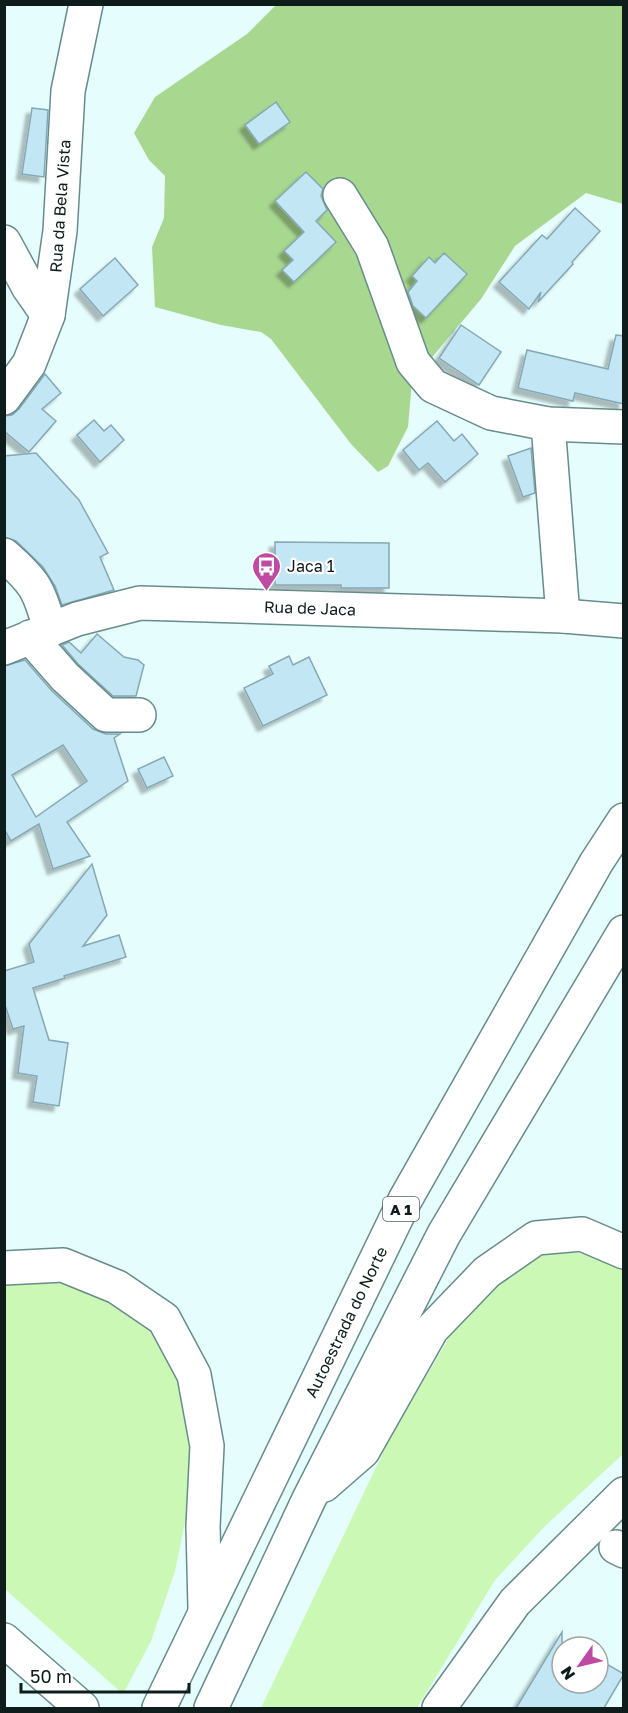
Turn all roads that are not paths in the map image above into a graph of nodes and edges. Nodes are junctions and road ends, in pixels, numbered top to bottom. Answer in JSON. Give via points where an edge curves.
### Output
{"nodes":[{"id":1,"x":86,"y":4,"type":"edge"},
{"id":2,"x":340,"y":195,"type":"dead end"},
{"id":3,"x":4,"y":242,"type":"edge"},
{"id":4,"x":48,"y":315,"type":"junction"},
{"id":5,"x":4,"y":398,"type":"edge"},
{"id":6,"x":548,"y":424,"type":"junction"},
{"id":7,"x":624,"y":427,"type":"edge"},
{"id":8,"x":4,"y":555,"type":"edge"},
{"id":9,"x":563,"y":616,"type":"junction"},
{"id":10,"x":624,"y":621,"type":"edge"},
{"id":11,"x":28,"y":638,"type":"edge"},
{"id":12,"x":139,"y":715,"type":"dead end"},
{"id":13,"x":624,"y":820,"type":"edge"},
{"id":14,"x":624,"y":932,"type":"edge"},
{"id":15,"x":624,"y":1252,"type":"edge"},
{"id":16,"x":4,"y":1268,"type":"edge"},
{"id":17,"x":624,"y":1494,"type":"edge"},
{"id":18,"x":309,"y":1499,"type":"junction"},
{"id":19,"x":205,"y":1613,"type":"junction"},
{"id":20,"x":4,"y":1641,"type":"edge"},
{"id":21,"x":82,"y":1708,"type":"edge"},
{"id":22,"x":159,"y":1708,"type":"edge"},
{"id":23,"x":211,"y":1708,"type":"edge"},
{"id":24,"x":439,"y":1708,"type":"edge"}],
"edges":[{"from":1,"to":4,"type":"main road","name":"Rua da Bela Vista","via":[[68,91],[60,231]]},
{"from":2,"to":6,"type":"main road","via":[[372,247],[413,362],[433,387],[491,413]]},
{"from":3,"to":4,"type":"main road"},
{"from":4,"to":5,"type":"main road","name":"Rua da Bela Vista","via":[[29,364]]},
{"from":6,"to":7,"type":"main road"},
{"from":6,"to":9,"type":"main road"},
{"from":8,"to":11,"type":"main road","via":[[28,577],[42,597]]},
{"from":9,"to":10,"type":"main road","name":"Rua de Jaca"},
{"from":9,"to":11,"type":"main road","name":"Rua de Jaca","via":[[140,603],[76,619]]},
{"from":11,"to":12,"type":"main road","via":[[106,715]]},
{"from":13,"to":19,"type":"main road","name":"Autoestrada do Norte","number":"A 1","via":[[405,1200]]},
{"from":14,"to":18,"type":"main road","via":[[444,1234]]},
{"from":15,"to":18,"type":"main road","via":[[582,1234],[536,1238],[487,1272],[432,1329],[363,1451]]},
{"from":16,"to":19,"type":"main road","via":[[63,1265],[117,1287],[164,1319],[194,1375],[207,1446],[203,1526]]},
{"from":17,"to":24,"type":"main road","via":[[515,1602]]},
{"from":18,"to":23,"type":"main road"},
{"from":19,"to":22,"type":"main road","name":"Autoestrada do Norte","number":"A 1"},
{"from":20,"to":21,"type":"main road"}]}
